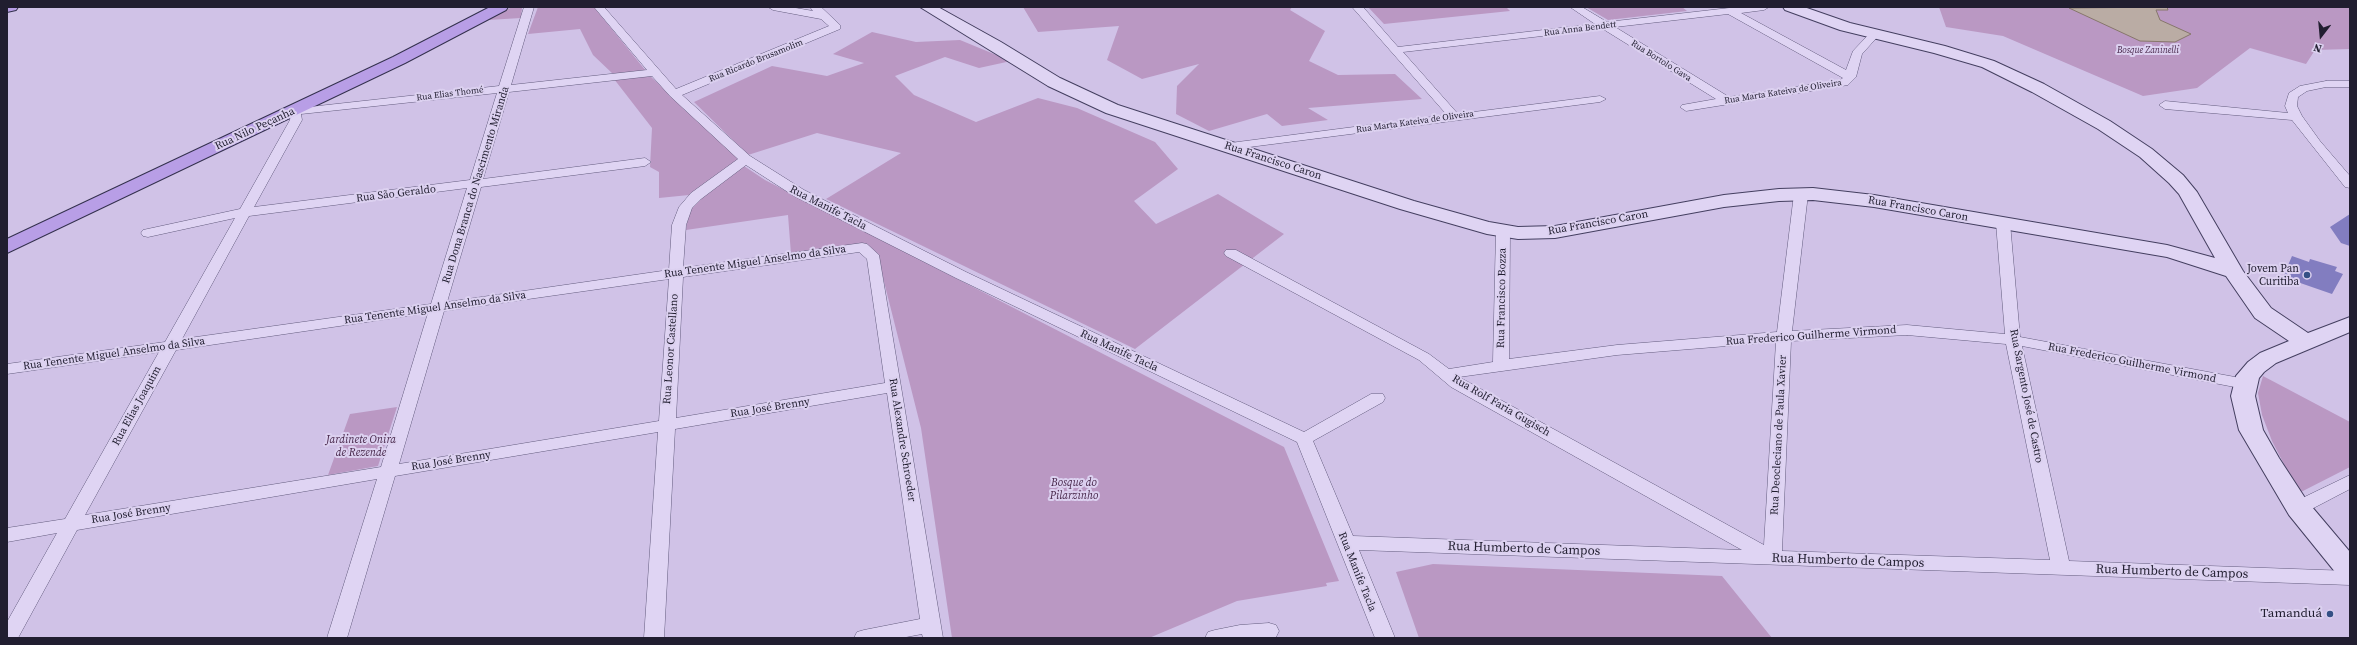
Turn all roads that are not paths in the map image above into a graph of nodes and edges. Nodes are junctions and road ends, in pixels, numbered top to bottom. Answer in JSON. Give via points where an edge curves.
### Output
{"nodes":[{"id":1,"x":11,"y":7,"type":"edge"},
{"id":2,"x":501,"y":7,"type":"edge"},
{"id":3,"x":529,"y":7,"type":"edge"},
{"id":4,"x":599,"y":7,"type":"edge"},
{"id":5,"x":773,"y":7,"type":"edge"},
{"id":6,"x":816,"y":7,"type":"edge"},
{"id":7,"x":927,"y":7,"type":"edge"},
{"id":8,"x":1356,"y":7,"type":"edge"},
{"id":9,"x":1575,"y":7,"type":"edge"},
{"id":10,"x":1764,"y":7,"type":"edge"},
{"id":11,"x":1790,"y":7,"type":"edge"},
{"id":12,"x":7,"y":8,"type":"edge"},
{"id":13,"x":1730,"y":11,"type":"junction"},
{"id":14,"x":824,"y":16,"type":"junction"},
{"id":15,"x":1605,"y":26,"type":"junction"},
{"id":16,"x":1875,"y":34,"type":"junction"},
{"id":17,"x":1396,"y":50,"type":"junction"},
{"id":18,"x":653,"y":73,"type":"junction"},
{"id":19,"x":1850,"y":77,"type":"junction"},
{"id":20,"x":2350,"y":84,"type":"edge"},
{"id":21,"x":506,"y":87,"type":"junction"},
{"id":22,"x":674,"y":94,"type":"junction"},
{"id":23,"x":1600,"y":99,"type":"dead end"},
{"id":24,"x":1727,"y":102,"type":"junction"},
{"id":25,"x":2165,"y":106,"type":"dead end"},
{"id":26,"x":1686,"y":107,"type":"dead end"},
{"id":27,"x":295,"y":111,"type":"junction"},
{"id":28,"x":1454,"y":116,"type":"junction"},
{"id":29,"x":2296,"y":117,"type":"junction"},
{"id":30,"x":1230,"y":147,"type":"junction"},
{"id":31,"x":746,"y":159,"type":"junction"},
{"id":32,"x":646,"y":162,"type":"dead end"},
{"id":33,"x":476,"y":184,"type":"junction"},
{"id":34,"x":2350,"y":184,"type":"edge"},
{"id":35,"x":1801,"y":194,"type":"junction"},
{"id":36,"x":244,"y":214,"type":"junction"},
{"id":37,"x":2003,"y":223,"type":"junction"},
{"id":38,"x":1503,"y":231,"type":"junction"},
{"id":39,"x":148,"y":233,"type":"dead end"},
{"id":40,"x":7,"y":246,"type":"edge"},
{"id":41,"x":862,"y":247,"type":"joint"},
{"id":42,"x":1231,"y":253,"type":"dead end"},
{"id":43,"x":2233,"y":272,"type":"junction"},
{"id":44,"x":676,"y":274,"type":"junction"},
{"id":45,"x":438,"y":308,"type":"junction"},
{"id":46,"x":2350,"y":324,"type":"edge"},
{"id":47,"x":1784,"y":337,"type":"junction"},
{"id":48,"x":2013,"y":340,"type":"junction"},
{"id":49,"x":2304,"y":342,"type":"junction"},
{"id":50,"x":170,"y":346,"type":"junction"},
{"id":51,"x":1501,"y":365,"type":"junction"},
{"id":52,"x":7,"y":369,"type":"edge"},
{"id":53,"x":1446,"y":374,"type":"junction"},
{"id":54,"x":2245,"y":384,"type":"junction"},
{"id":55,"x":894,"y":387,"type":"junction"},
{"id":56,"x":1377,"y":398,"type":"dead end"},
{"id":57,"x":667,"y":425,"type":"junction"},
{"id":58,"x":1304,"y":439,"type":"junction"},
{"id":59,"x":388,"y":471,"type":"junction"},
{"id":60,"x":2350,"y":481,"type":"edge"},
{"id":61,"x":2298,"y":508,"type":"junction"},
{"id":62,"x":71,"y":524,"type":"junction"},
{"id":63,"x":7,"y":535,"type":"edge"},
{"id":64,"x":1346,"y":543,"type":"junction"},
{"id":65,"x":1772,"y":558,"type":"junction"},
{"id":66,"x":2061,"y":568,"type":"junction"},
{"id":67,"x":2350,"y":572,"type":"edge"},
{"id":68,"x":2350,"y":578,"type":"edge"},
{"id":69,"x":932,"y":631,"type":"edge"},
{"id":70,"x":1269,"y":631,"type":"dead end"},
{"id":71,"x":8,"y":638,"type":"edge"},
{"id":72,"x":337,"y":638,"type":"edge"},
{"id":73,"x":654,"y":638,"type":"edge"},
{"id":74,"x":864,"y":638,"type":"edge"},
{"id":75,"x":1216,"y":638,"type":"edge"},
{"id":76,"x":1385,"y":638,"type":"edge"}],
"edges":[{"from":1,"to":12,"type":"main road"},
{"from":2,"to":27,"type":"main road","name":"Rua Nilo Peçanha"},
{"from":3,"to":21,"type":"street","name":"Rua Dona Branca do Nascimento Miranda"},
{"from":4,"to":18,"type":"street"},
{"from":5,"to":14,"type":"street"},
{"from":6,"to":14,"type":"street"},
{"from":7,"to":30,"type":"street","name":"Rua Francisco Caron","via":[[1054,82],[1092,101],[1136,118]]},
{"from":8,"to":17,"type":"street"},
{"from":9,"to":15,"type":"street","name":"Rua Bortolo Gava"},
{"from":10,"to":13,"type":"street","name":"Rua Anna Bendett"},
{"from":11,"to":16,"type":"street","via":[[1834,24]]},
{"from":13,"to":15,"type":"street","name":"Rua Anna Bendett"},
{"from":13,"to":19,"type":"street"},
{"from":14,"to":22,"type":"street","name":"Rua Ricardo Brusamolim","via":[[836,27]]},
{"from":15,"to":17,"type":"street","name":"Rua Anna Bendett"},
{"from":15,"to":24,"type":"street","name":"Rua Bortolo Gava"},
{"from":16,"to":19,"type":"street","name":"Rua Marta Kateiva de Oliveira","via":[[1857,53]]},
{"from":16,"to":43,"type":"street","via":[[1988,64],[2038,88],[2104,125],[2146,153],[2176,179],[2196,207]]},
{"from":17,"to":28,"type":"street"},
{"from":18,"to":21,"type":"street","name":"Rua Elias Thomé"},
{"from":18,"to":22,"type":"street"},
{"from":19,"to":24,"type":"street","name":"Rua Marta Kateiva de Oliveira","via":[[1840,85]]},
{"from":20,"to":29,"type":"street","via":[[2312,86],[2298,91],[2293,95],[2291,106]]},
{"from":21,"to":27,"type":"street","name":"Rua Elias Thomé"},
{"from":21,"to":33,"type":"street","name":"Rua Dona Branca do Nascimento Miranda"},
{"from":22,"to":31,"type":"street"},
{"from":23,"to":28,"type":"street","name":"Rua Marta Kateiva de Oliveira"},
{"from":24,"to":26,"type":"street","name":"Rua Marta Kateiva de Oliveira"},
{"from":25,"to":29,"type":"street"},
{"from":27,"to":36,"type":"street","name":"Rua Elias Joaquim","via":[[296,120]]},
{"from":27,"to":40,"type":"main road","name":"Rua Nilo Peçanha"},
{"from":28,"to":30,"type":"street","name":"Rua Marta Kateiva de Oliveira"},
{"from":29,"to":34,"type":"street"},
{"from":30,"to":38,"type":"street","name":"Rua Francisco Caron","via":[[1431,213]]},
{"from":31,"to":44,"type":"street","name":"Rua Leonor Castellano","via":[[708,185],[686,207],[679,226]]},
{"from":31,"to":58,"type":"street","name":"Rua Manife Tacla","via":[[799,193],[954,272]]},
{"from":32,"to":33,"type":"street","name":"Rua São Geraldo"},
{"from":33,"to":36,"type":"street","name":"Rua São Geraldo"},
{"from":33,"to":45,"type":"street","name":"Rua Dona Branca do Nascimento Miranda"},
{"from":35,"to":37,"type":"street","name":"Rua Francisco Caron","via":[[1867,200]]},
{"from":35,"to":38,"type":"street","name":"Rua Francisco Caron","via":[[1702,204],[1555,232]]},
{"from":35,"to":47,"type":"street","name":"Rua Deocleciano de Paula Xavier"},
{"from":36,"to":39,"type":"street","name":"Rua São Geraldo","via":[[226,215]]},
{"from":36,"to":50,"type":"street","name":"Rua Elias Joaquim"},
{"from":37,"to":43,"type":"street","name":"Rua Francisco Caron","via":[[2167,251]]},
{"from":37,"to":48,"type":"street","name":"Rua Sargento José de Castro"},
{"from":38,"to":51,"type":"street","name":"Rua Francisco Bozza"},
{"from":41,"to":44,"type":"street","name":"Rua Tenente Miguel Anselmo da Silva"},
{"from":41,"to":55,"type":"street","name":"Rua Alexandre Schroeder","via":[[874,258]]},
{"from":42,"to":53,"type":"street","name":"Rua Rolf Faria Gugisch","via":[[1424,357]]},
{"from":43,"to":49,"type":"street","via":[[2263,313]]},
{"from":44,"to":45,"type":"street","name":"Rua Tenente Miguel Anselmo da Silva"},
{"from":44,"to":57,"type":"street","name":"Rua Leonor Castellano"},
{"from":45,"to":50,"type":"street","name":"Rua Tenente Miguel Anselmo da Silva"},
{"from":45,"to":59,"type":"street","name":"Rua Dona Branca do Nascimento Miranda"},
{"from":46,"to":49,"type":"street"},
{"from":47,"to":48,"type":"street","name":"Rua Frederico Guilherme Virmond","via":[[1906,330]]},
{"from":47,"to":51,"type":"street","name":"Rua Frederico Guilherme Virmond","via":[[1624,350]]},
{"from":47,"to":65,"type":"street","name":"Rua Deocleciano de Paula Xavier"},
{"from":48,"to":54,"type":"street","name":"Rua Frederico Guilherme Virmond"},
{"from":48,"to":66,"type":"street","name":"Rua Sargento José de Castro"},
{"from":49,"to":54,"type":"street","via":[[2268,358],[2248,376]]},
{"from":50,"to":52,"type":"street","name":"Rua Tenente Miguel Anselmo da Silva"},
{"from":50,"to":62,"type":"street","name":"Rua Elias Joaquim"},
{"from":51,"to":53,"type":"street","name":"Rua Frederico Guilherme Virmond"},
{"from":53,"to":65,"type":"street","name":"Rua Rolf Faria Gugisch","via":[[1457,383]]},
{"from":54,"to":61,"type":"street","via":[[2245,410],[2252,430]]},
{"from":55,"to":57,"type":"street","name":"Rua José Brenny"},
{"from":55,"to":69,"type":"street","name":"Rua Alexandre Schroeder"},
{"from":56,"to":58,"type":"street"},
{"from":57,"to":59,"type":"street","name":"Rua José Brenny"},
{"from":57,"to":73,"type":"street","name":"Rua Leonor Castellano"},
{"from":58,"to":64,"type":"street","name":"Rua Manife Tacla"},
{"from":59,"to":62,"type":"street","name":"Rua José Brenny"},
{"from":59,"to":72,"type":"street","name":"Rua Dona Branca do Nascimento Miranda"},
{"from":60,"to":61,"type":"street"},
{"from":61,"to":67,"type":"street"},
{"from":62,"to":63,"type":"street","name":"Rua José Brenny"},
{"from":62,"to":71,"type":"street","name":"Rua Elias Joaquim"},
{"from":64,"to":65,"type":"street","name":"Rua Humberto de Campos"},
{"from":64,"to":76,"type":"street","name":"Rua Manife Tacla"},
{"from":65,"to":66,"type":"street","name":"Rua Humberto de Campos"},
{"from":66,"to":68,"type":"street","name":"Rua Humberto de Campos"},
{"from":69,"to":74,"type":"street"},
{"from":70,"to":75,"type":"street"}]}
